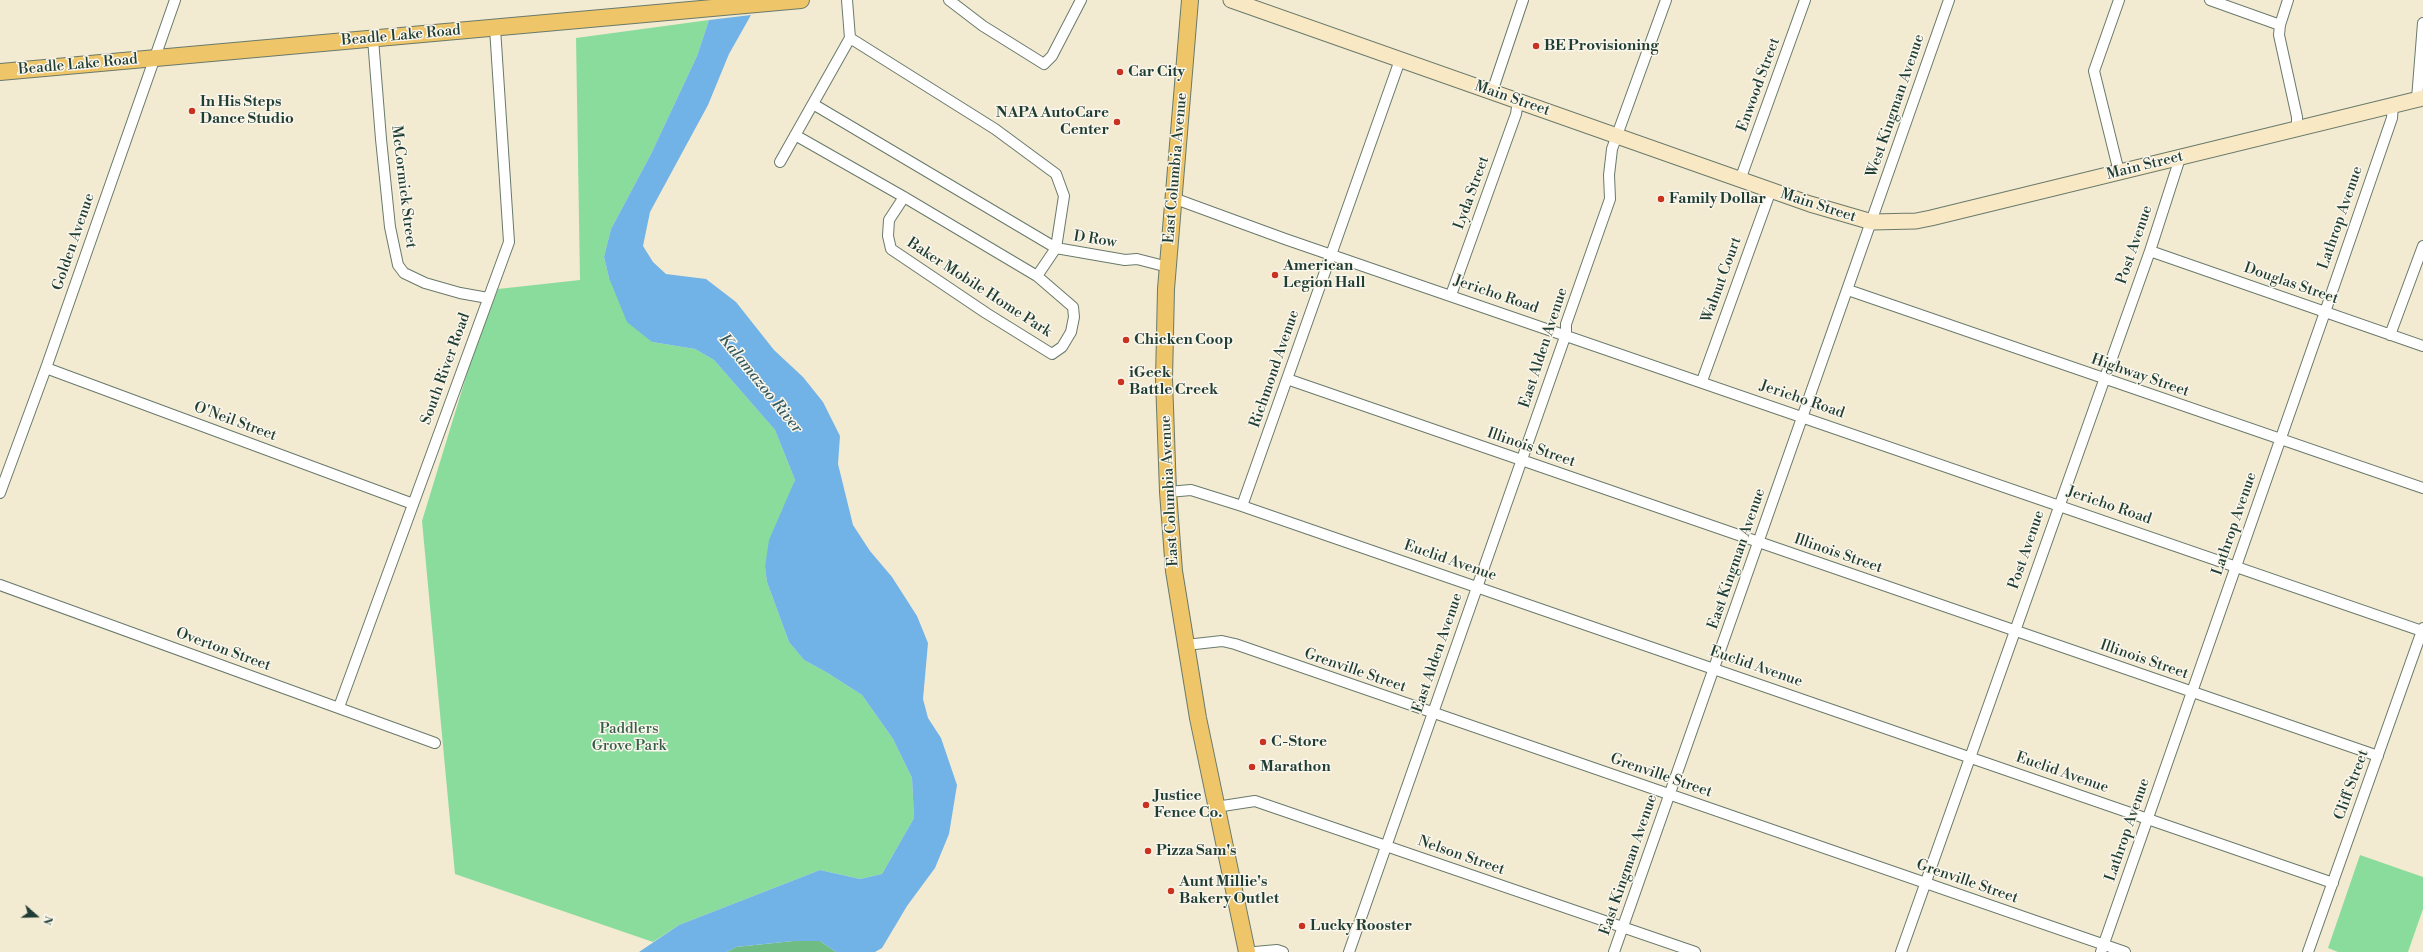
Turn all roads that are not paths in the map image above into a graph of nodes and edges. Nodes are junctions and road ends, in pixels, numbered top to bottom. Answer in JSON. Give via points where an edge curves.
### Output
{"nodes":[{"id":1,"x":175,"y":0,"type":"edge"},
{"id":2,"x":802,"y":0,"type":"edge"},
{"id":3,"x":847,"y":0,"type":"edge"},
{"id":4,"x":949,"y":0,"type":"edge"},
{"id":5,"x":1081,"y":0,"type":"edge"},
{"id":6,"x":1190,"y":0,"type":"edge"},
{"id":7,"x":1231,"y":0,"type":"edge"},
{"id":8,"x":1523,"y":0,"type":"edge"},
{"id":9,"x":1666,"y":0,"type":"edge"},
{"id":10,"x":1805,"y":0,"type":"edge"},
{"id":11,"x":1949,"y":0,"type":"edge"},
{"id":12,"x":2119,"y":0,"type":"edge"},
{"id":13,"x":2210,"y":0,"type":"edge"},
{"id":14,"x":2288,"y":0,"type":"edge"},
{"id":15,"x":2423,"y":23,"type":"edge"},
{"id":16,"x":2280,"y":25,"type":"junction"},
{"id":17,"x":495,"y":28,"type":"junction"},
{"id":18,"x":850,"y":38,"type":"junction"},
{"id":19,"x":373,"y":39,"type":"junction"},
{"id":20,"x":154,"y":59,"type":"junction"},
{"id":21,"x":1400,"y":60,"type":"junction"},
{"id":22,"x":0,"y":72,"type":"edge"},
{"id":23,"x":1492,"y":92,"type":"junction"},
{"id":24,"x":2420,"y":99,"type":"edge"},
{"id":25,"x":1518,"y":101,"type":"junction"},
{"id":26,"x":813,"y":104,"type":"junction"},
{"id":27,"x":2393,"y":105,"type":"junction"},
{"id":28,"x":2297,"y":128,"type":"junction"},
{"id":29,"x":795,"y":135,"type":"junction"},
{"id":30,"x":1618,"y":136,"type":"junction"},
{"id":31,"x":2180,"y":158,"type":"junction"},
{"id":32,"x":780,"y":162,"type":"dead end"},
{"id":33,"x":2118,"y":172,"type":"junction"},
{"id":34,"x":1740,"y":180,"type":"junction"},
{"id":35,"x":1771,"y":190,"type":"junction"},
{"id":36,"x":904,"y":197,"type":"junction"},
{"id":37,"x":1173,"y":198,"type":"junction"},
{"id":38,"x":1872,"y":222,"type":"junction"},
{"id":39,"x":2423,"y":246,"type":"edge"},
{"id":40,"x":1056,"y":248,"type":"junction"},
{"id":41,"x":2150,"y":251,"type":"junction"},
{"id":42,"x":1332,"y":254,"type":"junction"},
{"id":43,"x":1167,"y":270,"type":"junction"},
{"id":44,"x":1037,"y":276,"type":"junction"},
{"id":45,"x":1848,"y":290,"type":"junction"},
{"id":46,"x":1451,"y":295,"type":"junction"},
{"id":47,"x":488,"y":298,"type":"junction"},
{"id":48,"x":2325,"y":312,"type":"junction"},
{"id":49,"x":1566,"y":334,"type":"junction"},
{"id":50,"x":2390,"y":335,"type":"junction"},
{"id":51,"x":2423,"y":346,"type":"edge"},
{"id":52,"x":46,"y":368,"type":"junction"},
{"id":53,"x":1287,"y":379,"type":"junction"},
{"id":54,"x":2104,"y":379,"type":"junction"},
{"id":55,"x":1702,"y":381,"type":"junction"},
{"id":56,"x":1803,"y":417,"type":"junction"},
{"id":57,"x":2280,"y":440,"type":"junction"},
{"id":58,"x":1522,"y":461,"type":"junction"},
{"id":59,"x":2423,"y":488,"type":"edge"},
{"id":60,"x":1168,"y":492,"type":"junction"},
{"id":61,"x":0,"y":493,"type":"edge"},
{"id":62,"x":413,"y":504,"type":"junction"},
{"id":63,"x":2059,"y":505,"type":"junction"},
{"id":64,"x":1242,"y":506,"type":"junction"},
{"id":65,"x":1758,"y":542,"type":"junction"},
{"id":66,"x":2236,"y":566,"type":"junction"},
{"id":67,"x":0,"y":585,"type":"edge"},
{"id":68,"x":1478,"y":587,"type":"junction"},
{"id":69,"x":2423,"y":629,"type":"edge"},
{"id":70,"x":2014,"y":632,"type":"junction"},
{"id":71,"x":1186,"y":645,"type":"junction"},
{"id":72,"x":1714,"y":669,"type":"junction"},
{"id":73,"x":2192,"y":692,"type":"junction"},
{"id":74,"x":339,"y":707,"type":"junction"},
{"id":75,"x":1433,"y":713,"type":"junction"},
{"id":76,"x":435,"y":743,"type":"dead end"},
{"id":77,"x":2378,"y":756,"type":"junction"},
{"id":78,"x":1970,"y":757,"type":"junction"},
{"id":79,"x":1669,"y":794,"type":"junction"},
{"id":80,"x":1216,"y":807,"type":"junction"},
{"id":81,"x":2148,"y":818,"type":"junction"},
{"id":82,"x":1386,"y":846,"type":"junction"},
{"id":83,"x":2333,"y":882,"type":"junction"},
{"id":84,"x":1926,"y":883,"type":"junction"},
{"id":85,"x":1623,"y":927,"type":"junction"},
{"id":86,"x":2102,"y":948,"type":"edge"},
{"id":87,"x":1247,"y":952,"type":"edge"},
{"id":88,"x":1255,"y":952,"type":"edge"},
{"id":89,"x":1283,"y":952,"type":"edge"},
{"id":90,"x":1349,"y":952,"type":"edge"},
{"id":91,"x":1614,"y":952,"type":"edge"},
{"id":92,"x":1695,"y":952,"type":"edge"},
{"id":93,"x":1901,"y":952,"type":"edge"},
{"id":94,"x":2125,"y":952,"type":"edge"},
{"id":95,"x":2308,"y":952,"type":"edge"}],
"edges":[{"from":1,"to":20,"type":"street","name":"Golden Avenue"},
{"from":2,"to":17,"type":"main road","name":"Beadle Lake Road"},
{"from":3,"to":18,"type":"street"},
{"from":4,"to":5,"type":"street","via":[[983,26],[1044,64],[1052,56]]},
{"from":6,"to":37,"type":"main road","name":"East Columbia Avenue"},
{"from":7,"to":21,"type":"street","name":"Main Street"},
{"from":8,"to":23,"type":"street"},
{"from":9,"to":30,"type":"street","name":"East Alden Avenue"},
{"from":10,"to":34,"type":"street","name":"Enwood Street"},
{"from":11,"to":38,"type":"street","name":"West Kingman Avenue"},
{"from":12,"to":33,"type":"street","via":[[2094,71]]},
{"from":13,"to":16,"type":"street"},
{"from":14,"to":16,"type":"street"},
{"from":15,"to":24,"type":"street"},
{"from":16,"to":28,"type":"street","via":[[2279,35],[2297,117]]},
{"from":17,"to":19,"type":"main road","name":"Beadle Lake Road"},
{"from":17,"to":47,"type":"street","name":"South River Road","via":[[508,242]]},
{"from":18,"to":26,"type":"street"},
{"from":18,"to":40,"type":"street","via":[[995,129],[1056,174],[1064,196]]},
{"from":19,"to":20,"type":"main road","name":"Beadle Lake Road"},
{"from":19,"to":47,"type":"street","name":"McCormick Street","via":[[390,227],[398,265],[404,273],[425,283]]},
{"from":20,"to":22,"type":"main road","name":"Beadle Lake Road"},
{"from":20,"to":52,"type":"street","name":"Golden Avenue"},
{"from":21,"to":23,"type":"street","name":"Main Street"},
{"from":21,"to":42,"type":"street","name":"Richmond Avenue"},
{"from":23,"to":25,"type":"street","name":"Main Street"},
{"from":24,"to":27,"type":"street","name":"Main Street"},
{"from":25,"to":30,"type":"street","name":"Main Street"},
{"from":25,"to":46,"type":"street","name":"Lyda Street","via":[[1516,114]]},
{"from":26,"to":29,"type":"street"},
{"from":26,"to":40,"type":"street"},
{"from":27,"to":28,"type":"street","name":"Main Street"},
{"from":27,"to":48,"type":"street","name":"Lathrop Avenue","via":[[2392,118]]},
{"from":28,"to":31,"type":"street","name":"Main Street"},
{"from":29,"to":32,"type":"street"},
{"from":29,"to":36,"type":"street","name":"Baker Mobile Home Park"},
{"from":30,"to":34,"type":"street","name":"Main Street"},
{"from":30,"to":49,"type":"street","name":"East Alden Avenue","via":[[1612,149],[1610,199],[1566,324]]},
{"from":31,"to":33,"type":"street","name":"Main Street"},
{"from":31,"to":41,"type":"street","name":"Post Avenue"},
{"from":33,"to":38,"type":"street","name":"Main Street","via":[[1916,221]]},
{"from":34,"to":35,"type":"street","name":"Main Street"},
{"from":35,"to":38,"type":"street","name":"Main Street"},
{"from":35,"to":55,"type":"street","name":"Walnut Court"},
{"from":36,"to":44,"type":"street","name":"Baker Mobile Home Park"},
{"from":36,"to":44,"type":"street","name":"Baker Mobile Home Park","via":[[889,220],[888,236],[891,249],[1052,354],[1062,347],[1071,332],[1073,307]]},
{"from":37,"to":42,"type":"street","name":"Jericho Road"},
{"from":37,"to":43,"type":"main road","name":"East Columbia Avenue"},
{"from":38,"to":45,"type":"street","name":"East Kingman Avenue"},
{"from":39,"to":50,"type":"street"},
{"from":40,"to":43,"type":"street","name":"D Row","via":[[1129,260],[1137,259]]},
{"from":40,"to":44,"type":"street"},
{"from":41,"to":48,"type":"street","name":"Douglas Street"},
{"from":41,"to":54,"type":"street","name":"Post Avenue"},
{"from":42,"to":46,"type":"street","name":"Jericho Road"},
{"from":42,"to":53,"type":"street","name":"Richmond Avenue"},
{"from":43,"to":60,"type":"main road","name":"East Columbia Avenue","via":[[1164,378]]},
{"from":45,"to":54,"type":"street","name":"Highway Street"},
{"from":45,"to":56,"type":"street","name":"East Kingman Avenue"},
{"from":46,"to":49,"type":"street","name":"Jericho Road"},
{"from":47,"to":62,"type":"street","name":"South River Road"},
{"from":48,"to":50,"type":"street","name":"Douglas Street"},
{"from":48,"to":57,"type":"street","name":"Lathrop Avenue"},
{"from":49,"to":55,"type":"street","name":"Jericho Road"},
{"from":49,"to":58,"type":"street","name":"East Alden Avenue"},
{"from":50,"to":51,"type":"street","name":"Douglas Street"},
{"from":52,"to":61,"type":"street","name":"Golden Avenue"},
{"from":52,"to":62,"type":"street","name":"O'Neil Street"},
{"from":53,"to":58,"type":"street","name":"Illinois Street"},
{"from":53,"to":64,"type":"street","name":"Richmond Avenue"},
{"from":54,"to":57,"type":"street","name":"Highway Street"},
{"from":54,"to":63,"type":"street","name":"Post Avenue"},
{"from":55,"to":56,"type":"street","name":"Jericho Road"},
{"from":56,"to":63,"type":"street","name":"Jericho Road"},
{"from":56,"to":65,"type":"street","name":"East Kingman Avenue"},
{"from":57,"to":59,"type":"street","name":"Highway Street"},
{"from":57,"to":66,"type":"street","name":"Lathrop Avenue"},
{"from":58,"to":65,"type":"street","name":"Illinois Street"},
{"from":58,"to":68,"type":"street","name":"East Alden Avenue"},
{"from":60,"to":64,"type":"street","name":"Euclid Avenue","via":[[1191,490]]},
{"from":60,"to":71,"type":"main road","name":"East Columbia Avenue","via":[[1174,571]]},
{"from":62,"to":74,"type":"street","name":"South River Road"},
{"from":63,"to":66,"type":"street","name":"Jericho Road"},
{"from":63,"to":70,"type":"street","name":"Post Avenue"},
{"from":64,"to":68,"type":"street","name":"Euclid Avenue"},
{"from":65,"to":70,"type":"street","name":"Illinois Street"},
{"from":65,"to":72,"type":"street","name":"East Kingman Avenue"},
{"from":66,"to":69,"type":"street","name":"Jericho Road"},
{"from":66,"to":73,"type":"street","name":"Lathrop Avenue"},
{"from":67,"to":74,"type":"street","name":"Overton Street"},
{"from":68,"to":72,"type":"street","name":"Euclid Avenue"},
{"from":68,"to":75,"type":"street","name":"East Alden Avenue"},
{"from":69,"to":77,"type":"street","name":"Cliff Street"},
{"from":70,"to":73,"type":"street","name":"Illinois Street"},
{"from":70,"to":78,"type":"street","name":"Post Avenue"},
{"from":71,"to":75,"type":"street","name":"Grenville Street","via":[[1228,642]]},
{"from":71,"to":80,"type":"main road","name":"East Columbia Avenue"},
{"from":72,"to":78,"type":"street","name":"Euclid Avenue"},
{"from":72,"to":79,"type":"street","name":"East Kingman Avenue"},
{"from":73,"to":77,"type":"street","name":"Illinois Street"},
{"from":73,"to":81,"type":"street","name":"Lathrop Avenue"},
{"from":74,"to":76,"type":"street","name":"Overton Street"},
{"from":75,"to":79,"type":"street","name":"Grenville Street"},
{"from":75,"to":82,"type":"street","name":"East Alden Avenue"},
{"from":77,"to":83,"type":"street","name":"Cliff Street"},
{"from":78,"to":81,"type":"street","name":"Euclid Avenue"},
{"from":78,"to":84,"type":"street","name":"Post Avenue"},
{"from":79,"to":84,"type":"street","name":"Grenville Street"},
{"from":79,"to":85,"type":"street","name":"East Kingman Avenue"},
{"from":80,"to":82,"type":"street","name":"Nelson Street","via":[[1255,801]]},
{"from":80,"to":87,"type":"main road","name":"East Columbia Avenue"},
{"from":81,"to":83,"type":"street","name":"Euclid Avenue"},
{"from":81,"to":86,"type":"street","name":"Lathrop Avenue"},
{"from":82,"to":85,"type":"street","name":"Nelson Street"},
{"from":82,"to":90,"type":"street","name":"East Alden Avenue"},
{"from":83,"to":95,"type":"street","name":"Cliff Street"},
{"from":84,"to":86,"type":"street","name":"Grenville Street"},
{"from":84,"to":93,"type":"street","name":"Post Avenue"},
{"from":85,"to":91,"type":"street","name":"East Kingman Avenue"},
{"from":85,"to":92,"type":"street","name":"Nelson Street"},
{"from":86,"to":94,"type":"street","name":"Grenville Street"},
{"from":88,"to":89,"type":"street"}]}
